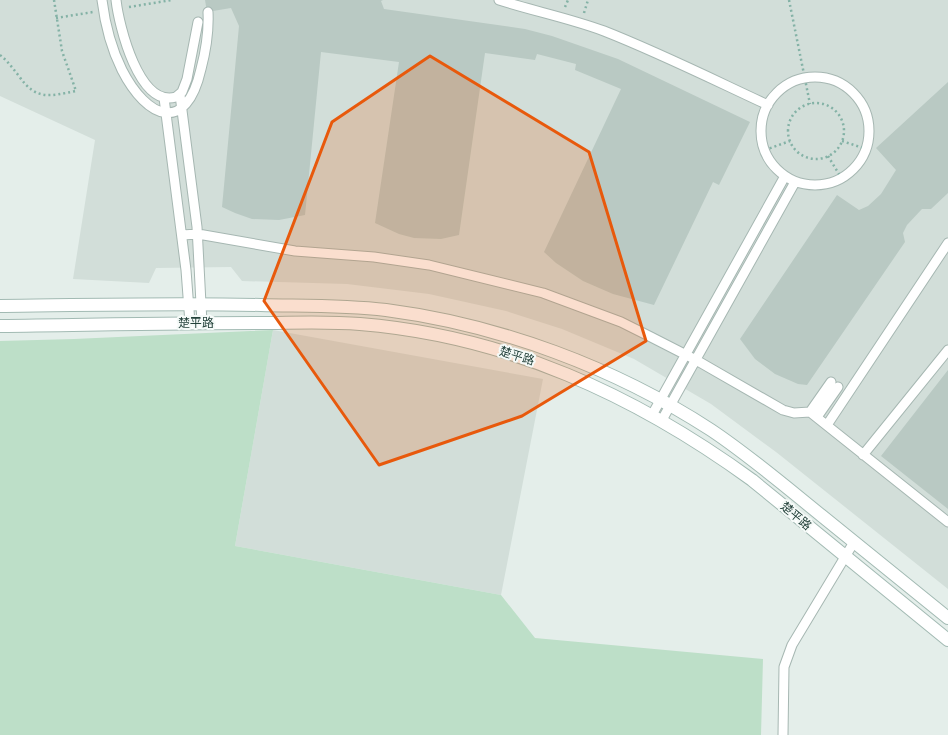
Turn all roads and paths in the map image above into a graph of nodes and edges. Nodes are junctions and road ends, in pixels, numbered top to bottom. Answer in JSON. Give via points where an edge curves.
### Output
{"nodes":[{"id":1,"x":54,"y":0,"type":"edge"},
{"id":2,"x":102,"y":0,"type":"edge"},
{"id":3,"x":116,"y":0,"type":"edge"},
{"id":4,"x":499,"y":0,"type":"edge"},
{"id":5,"x":789,"y":0,"type":"edge"},
{"id":6,"x":208,"y":12,"type":"dead end"},
{"id":7,"x":198,"y":22,"type":"dead end"},
{"id":8,"x":0,"y":55,"type":"edge"},
{"id":9,"x":805,"y":78,"type":"junction"},
{"id":10,"x":180,"y":95,"type":"junction"},
{"id":11,"x":164,"y":98,"type":"junction"},
{"id":12,"x":810,"y":104,"type":"junction"},
{"id":13,"x":768,"y":105,"type":"junction"},
{"id":14,"x":182,"y":109,"type":"junction"},
{"id":15,"x":166,"y":112,"type":"junction"},
{"id":16,"x":790,"y":141,"type":"junction"},
{"id":17,"x":842,"y":141,"type":"junction"},
{"id":18,"x":866,"y":149,"type":"junction"},
{"id":19,"x":764,"y":150,"type":"junction"},
{"id":20,"x":828,"y":156,"type":"junction"},
{"id":21,"x":785,"y":176,"type":"junction"},
{"id":22,"x":842,"y":179,"type":"junction"},
{"id":23,"x":795,"y":182,"type":"junction"},
{"id":24,"x":198,"y":234,"type":"junction"},
{"id":25,"x":182,"y":235,"type":"junction"},
{"id":26,"x":948,"y":243,"type":"edge"},
{"id":27,"x":195,"y":304,"type":"junction"},
{"id":28,"x":0,"y":306,"type":"edge"},
{"id":29,"x":196,"y":323,"type":"junction"},
{"id":30,"x":0,"y":326,"type":"edge"},
{"id":31,"x":948,"y":350,"type":"edge"},
{"id":32,"x":686,"y":354,"type":"junction"},
{"id":33,"x":696,"y":360,"type":"junction"},
{"id":34,"x":834,"y":385,"type":"dead end"},
{"id":35,"x":665,"y":402,"type":"junction"},
{"id":36,"x":813,"y":415,"type":"junction"},
{"id":37,"x":657,"y":417,"type":"junction"},
{"id":38,"x":827,"y":426,"type":"junction"},
{"id":39,"x":864,"y":454,"type":"junction"},
{"id":40,"x":948,"y":522,"type":"edge"},
{"id":41,"x":854,"y":542,"type":"junction"},
{"id":42,"x":845,"y":557,"type":"junction"},
{"id":43,"x":948,"y":618,"type":"edge"},
{"id":44,"x":948,"y":640,"type":"edge"},
{"id":45,"x":784,"y":735,"type":"edge"}],
"edges":[{"from":1,"to":8,"type":"path","via":[[62,51],[76,91],[51,96],[35,93]]},
{"from":2,"to":15,"type":"lane","via":[[105,22],[122,70],[147,104]]},
{"from":3,"to":11,"type":"lane","via":[[120,28],[136,67],[150,89]]},
{"from":4,"to":13,"type":"lane","via":[[603,31]]},
{"from":5,"to":9,"type":"path"},
{"from":6,"to":14,"type":"lane","via":[[208,38],[200,73],[192,98]]},
{"from":7,"to":10,"type":"lane","via":[[187,79]]},
{"from":9,"to":12,"type":"path"},
{"from":9,"to":13,"type":"lane","via":[[780,90]]},
{"from":9,"to":18,"type":"lane","via":[[821,77],[836,81],[860,100],[868,119],[869,139]]},
{"from":10,"to":11,"type":"lane"},
{"from":10,"to":14,"type":"lane"},
{"from":11,"to":15,"type":"lane"},
{"from":12,"to":16,"type":"path","via":[[793,115],[788,128]]},
{"from":12,"to":17,"type":"path","via":[[825,105],[837,113],[843,126]]},
{"from":13,"to":19,"type":"lane","via":[[761,132]]},
{"from":14,"to":15,"type":"lane"},
{"from":14,"to":24,"type":"lane"},
{"from":15,"to":25,"type":"lane"},
{"from":16,"to":19,"type":"path"},
{"from":16,"to":20,"type":"path","via":[[799,154],[806,157],[813,159]]},
{"from":17,"to":18,"type":"path"},
{"from":17,"to":20,"type":"path"},
{"from":18,"to":22,"type":"lane","via":[[857,166]]},
{"from":19,"to":21,"type":"lane"},
{"from":20,"to":22,"type":"path"},
{"from":21,"to":23,"type":"lane"},
{"from":21,"to":32,"type":"lane"},
{"from":22,"to":23,"type":"lane","via":[[823,185]]},
{"from":23,"to":33,"type":"lane"},
{"from":24,"to":25,"type":"lane"},
{"from":24,"to":27,"type":"lane"},
{"from":24,"to":32,"type":"lane","via":[[295,251],[409,262],[494,279],[594,311]]},
{"from":25,"to":27,"type":"lane"},
{"from":26,"to":38,"type":"lane"},
{"from":27,"to":28,"type":"main road","name":"楚平路"},
{"from":27,"to":29,"type":"lane"},
{"from":27,"to":35,"type":"main road","name":"楚平路","via":[[336,306],[415,315],[485,331],[571,358]]},
{"from":29,"to":30,"type":"main road","name":"楚平路"},
{"from":29,"to":37,"type":"main road","name":"楚平路","via":[[360,324],[447,338],[502,351],[538,363],[624,399]]},
{"from":31,"to":39,"type":"lane"},
{"from":32,"to":33,"type":"lane"},
{"from":32,"to":35,"type":"lane"},
{"from":33,"to":35,"type":"lane"},
{"from":33,"to":36,"type":"lane","via":[[783,410]]},
{"from":34,"to":36,"type":"lane"},
{"from":35,"to":37,"type":"lane"},
{"from":35,"to":41,"type":"main road","name":"楚平路","via":[[733,445]]},
{"from":36,"to":38,"type":"lane"},
{"from":37,"to":42,"type":"main road","name":"楚平路","via":[[712,451],[752,480]]},
{"from":38,"to":39,"type":"lane"},
{"from":39,"to":40,"type":"lane"},
{"from":41,"to":42,"type":"lane"},
{"from":41,"to":43,"type":"main road","name":"楚平路"},
{"from":42,"to":44,"type":"main road","name":"楚平路"},
{"from":42,"to":45,"type":"lane","via":[[792,645],[784,667]]}]}
